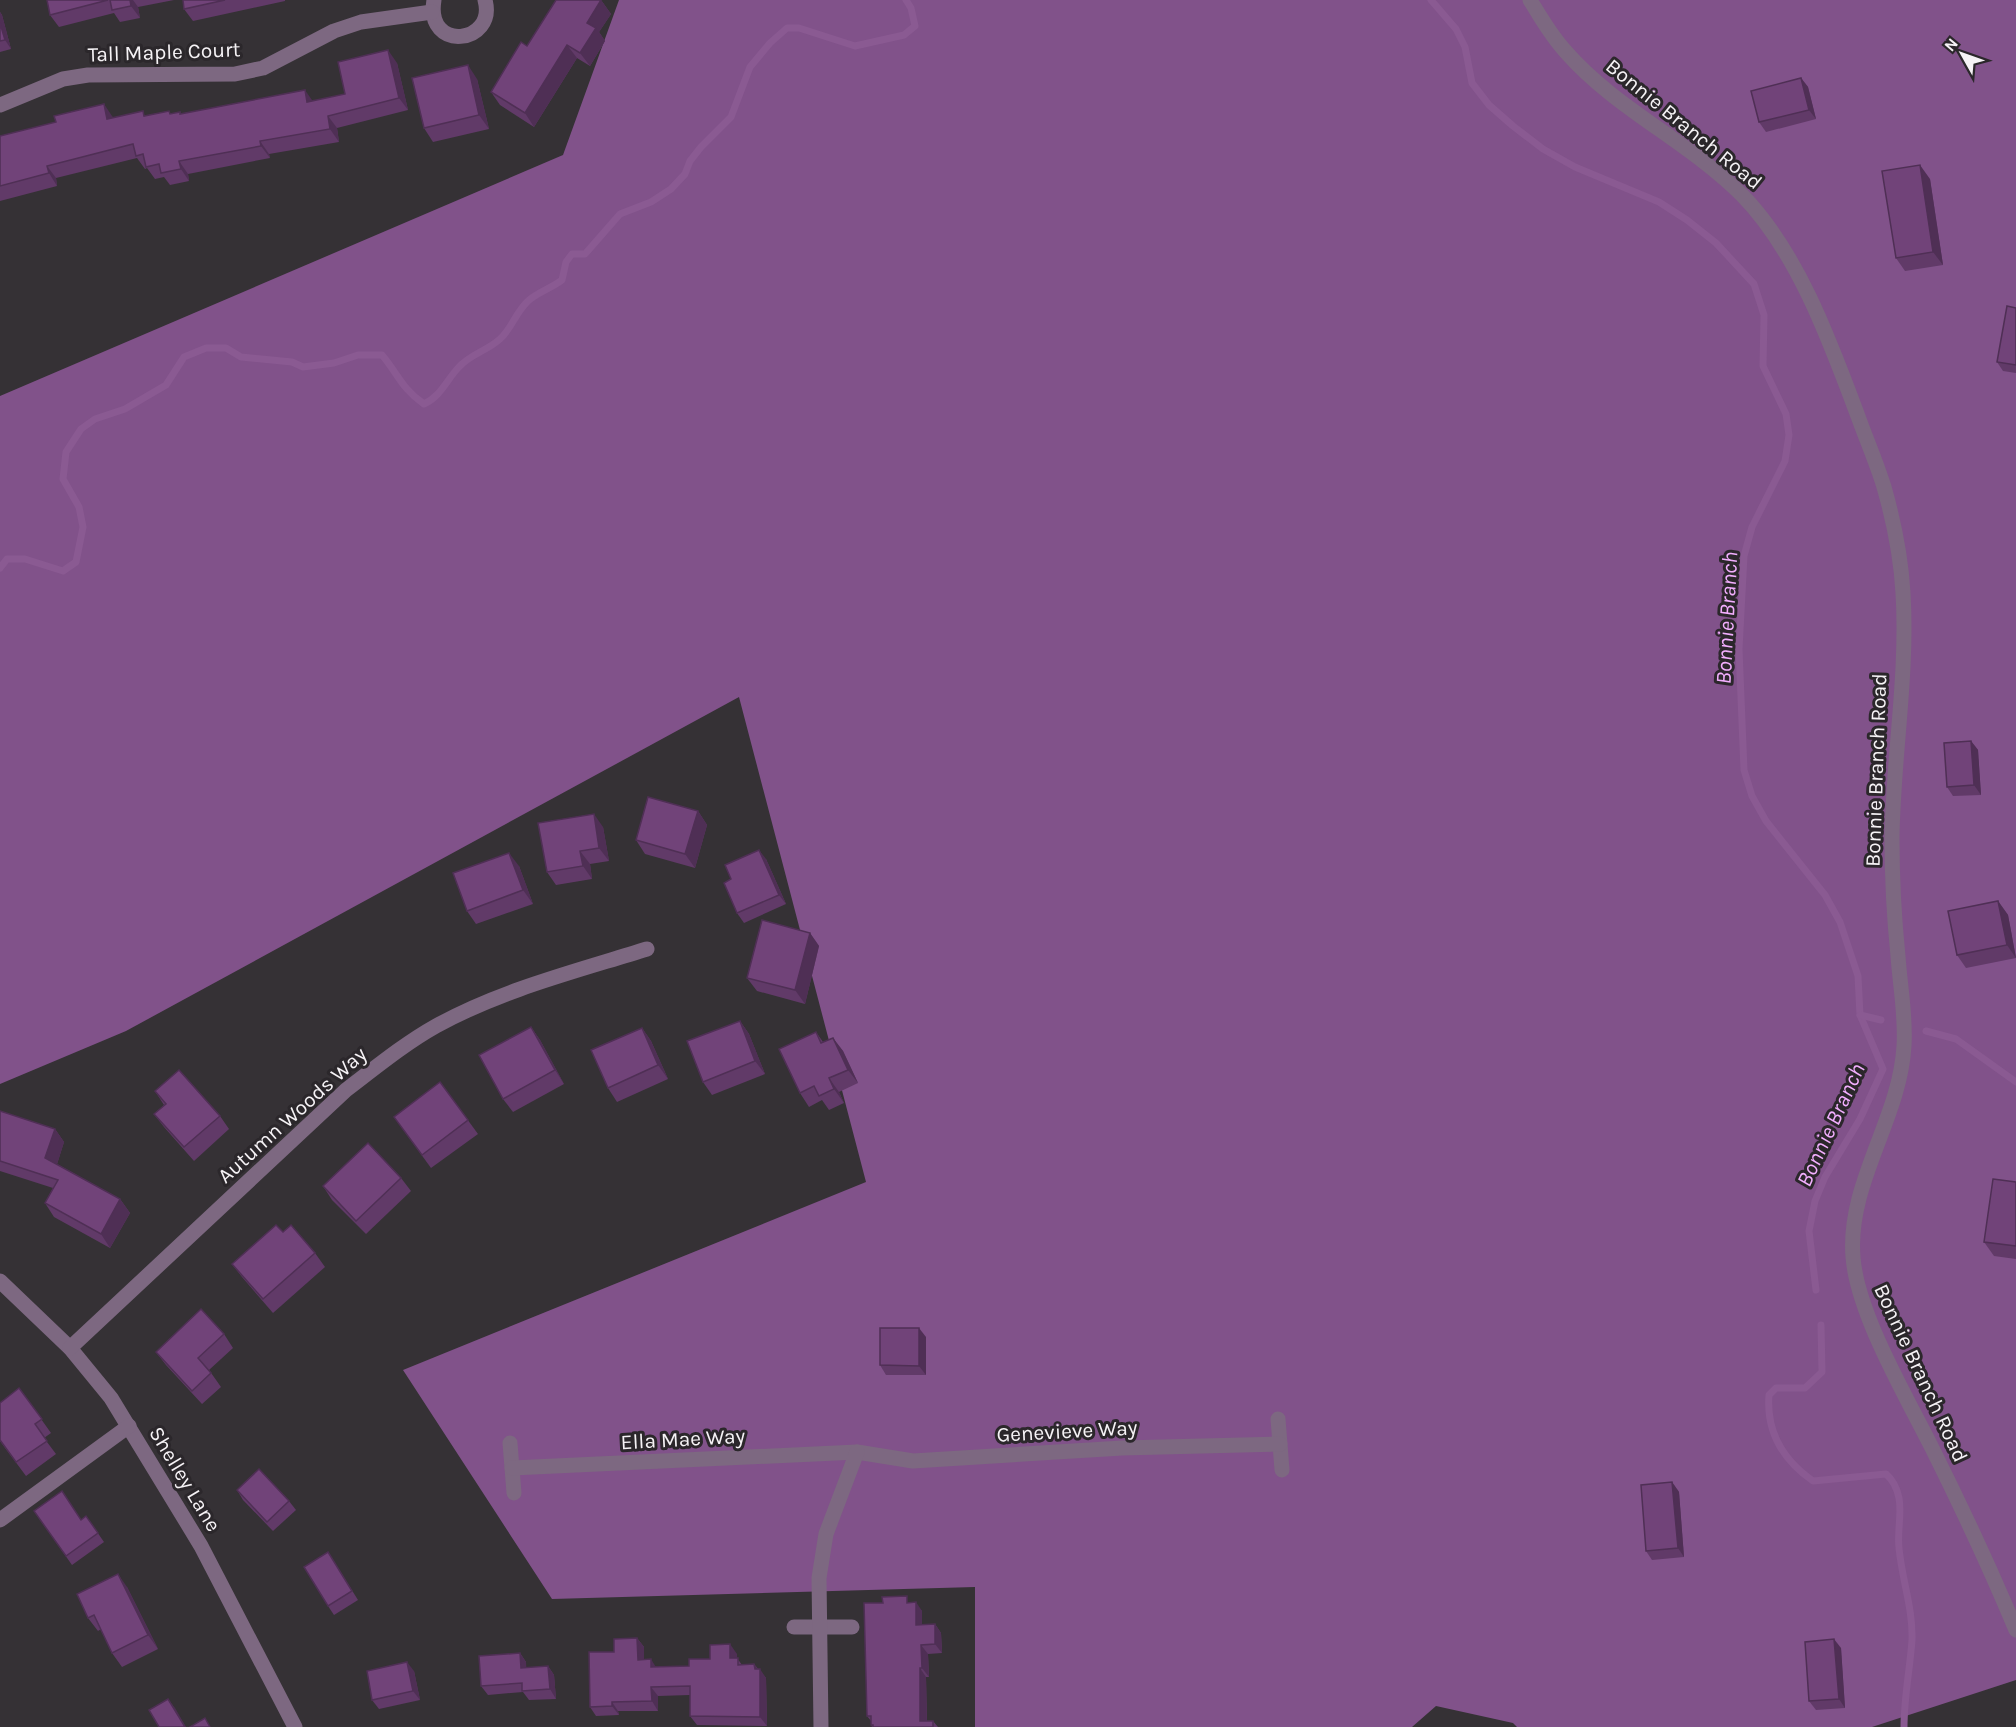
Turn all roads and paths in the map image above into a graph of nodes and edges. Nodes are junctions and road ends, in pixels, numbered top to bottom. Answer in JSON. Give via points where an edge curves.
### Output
{"nodes":[{"id":1,"x":485,"y":0,"type":"edge"},
{"id":2,"x":1530,"y":0,"type":"edge"},
{"id":3,"x":433,"y":6,"type":"edge"},
{"id":4,"x":0,"y":105,"type":"edge"},
{"id":5,"x":647,"y":949,"type":"dead end"},
{"id":6,"x":0,"y":1281,"type":"edge"},
{"id":7,"x":70,"y":1348,"type":"junction"},
{"id":8,"x":1278,"y":1419,"type":"dead end"},
{"id":9,"x":129,"y":1426,"type":"junction"},
{"id":10,"x":510,"y":1443,"type":"dead end"},
{"id":11,"x":1280,"y":1444,"type":"junction"},
{"id":12,"x":857,"y":1452,"type":"junction"},
{"id":13,"x":512,"y":1468,"type":"junction"},
{"id":14,"x":1282,"y":1470,"type":"dead end"},
{"id":15,"x":514,"y":1494,"type":"dead end"},
{"id":16,"x":0,"y":1520,"type":"edge"},
{"id":17,"x":794,"y":1627,"type":"dead end"},
{"id":18,"x":819,"y":1627,"type":"junction"},
{"id":19,"x":852,"y":1627,"type":"dead end"},
{"id":20,"x":2016,"y":1629,"type":"edge"},
{"id":21,"x":295,"y":1727,"type":"edge"},
{"id":22,"x":822,"y":1727,"type":"edge"}],
"edges":[{"from":1,"to":3,"type":"street","name":"Tall Maple Court","via":[[487,13],[482,26],[461,38],[441,30]]},
{"from":2,"to":20,"type":"street","name":"Bonnie Branch Road","via":[[1547,29],[1576,62],[1708,165],[1764,220],[1804,289],[1842,373],[1883,483],[1898,544],[1904,597],[1892,838],[1904,1049],[1897,1085],[1865,1175],[1854,1220],[1852,1253],[1857,1291],[1973,1530]]},
{"from":3,"to":4,"type":"street","name":"Tall Maple Court","via":[[334,31],[263,68],[236,74],[88,75],[63,79]]},
{"from":5,"to":7,"type":"street","name":"Autumn Woods Way","via":[[483,1004],[436,1026],[393,1054],[346,1090]]},
{"from":6,"to":7,"type":"street","name":"Shelley Lane"},
{"from":7,"to":9,"type":"street","name":"Shelley Lane"},
{"from":8,"to":11,"type":"street"},
{"from":9,"to":16,"type":"street"},
{"from":9,"to":21,"type":"street","name":"Shelley Lane","via":[[201,1546]]},
{"from":10,"to":13,"type":"street"},
{"from":11,"to":12,"type":"street","name":"Genevieve Way","via":[[1122,1448],[913,1461]]},
{"from":11,"to":14,"type":"street"},
{"from":12,"to":13,"type":"street","name":"Ella Mae Way"},
{"from":12,"to":18,"type":"street","via":[[826,1534],[819,1578]]},
{"from":13,"to":15,"type":"street"},
{"from":17,"to":18,"type":"street"},
{"from":18,"to":19,"type":"street"},
{"from":18,"to":22,"type":"street"}]}
